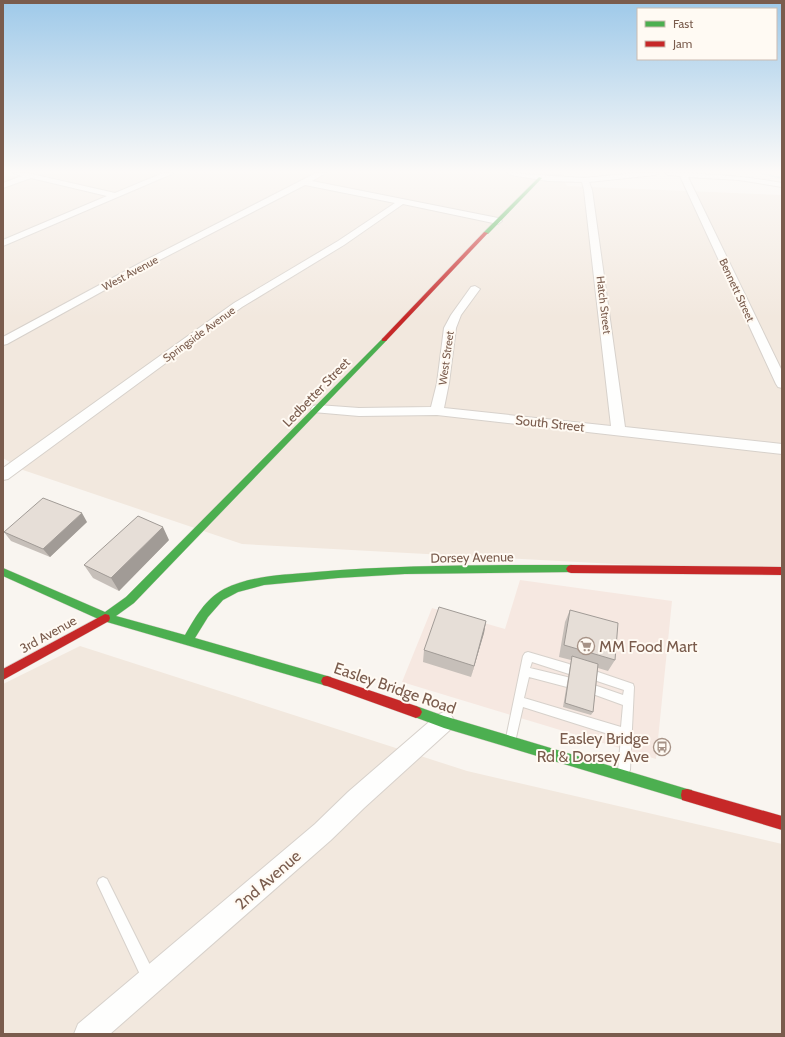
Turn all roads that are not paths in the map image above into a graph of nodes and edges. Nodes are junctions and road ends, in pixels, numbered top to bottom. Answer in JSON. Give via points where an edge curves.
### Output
{"nodes":[{"id":1,"x":56,"y":221,"type":"edge"},
{"id":2,"x":228,"y":221,"type":"edge"},
{"id":3,"x":373,"y":221,"type":"edge"},
{"id":4,"x":495,"y":221,"type":"edge"},
{"id":5,"x":593,"y":221,"type":"edge"},
{"id":6,"x":705,"y":221,"type":"edge"},
{"id":7,"x":498,"y":222,"type":"joint"},
{"id":8,"x":3,"y":244,"type":"edge"},
{"id":9,"x":475,"y":289,"type":"dead end"},
{"id":10,"x":3,"y":342,"type":"edge"},
{"id":11,"x":782,"y":384,"type":"edge"},
{"id":12,"x":318,"y":409,"type":"junction"},
{"id":13,"x":437,"y":411,"type":"junction"},
{"id":14,"x":620,"y":431,"type":"junction"},
{"id":15,"x":782,"y":449,"type":"edge"},
{"id":16,"x":3,"y":476,"type":"edge"},
{"id":17,"x":782,"y":571,"type":"edge"},
{"id":18,"x":3,"y":572,"type":"edge"},
{"id":19,"x":106,"y":617,"type":"junction"},
{"id":20,"x":188,"y":640,"type":"junction"},
{"id":21,"x":569,"y":669,"type":"edge"},
{"id":22,"x":525,"y":671,"type":"junction"},
{"id":23,"x":3,"y":674,"type":"edge"},
{"id":24,"x":595,"y":676,"type":"edge"},
{"id":25,"x":567,"y":682,"type":"edge"},
{"id":26,"x":594,"y":690,"type":"edge"},
{"id":27,"x":518,"y":701,"type":"junction"},
{"id":28,"x":628,"y":702,"type":"junction"},
{"id":29,"x":444,"y":722,"type":"junction"},
{"id":30,"x":626,"y":734,"type":"junction"},
{"id":31,"x":510,"y":740,"type":"junction"},
{"id":32,"x":624,"y":775,"type":"junction"},
{"id":33,"x":782,"y":823,"type":"edge"},
{"id":34,"x":103,"y":883,"type":"dead end"},
{"id":35,"x":150,"y":980,"type":"junction"},
{"id":36,"x":88,"y":1034,"type":"edge"}],
"edges":[{"from":1,"to":8,"type":"street"},
{"from":2,"to":10,"type":"street","name":"West Avenue"},
{"from":3,"to":16,"type":"street","name":"Springside Avenue","via":[[238,305]]},
{"from":4,"to":7,"type":"street"},
{"from":5,"to":14,"type":"street","name":"Hatch Street"},
{"from":6,"to":11,"type":"street","name":"Bennett Street"},
{"from":7,"to":12,"type":"main road","name":"Ledbetter Street"},
{"from":9,"to":13,"type":"street","name":"West Street","via":[[450,328]]},
{"from":12,"to":13,"type":"street","name":"South Street","via":[[359,412]]},
{"from":12,"to":19,"type":"main road","name":"Ledbetter Street","via":[[130,600]]},
{"from":13,"to":14,"type":"street","name":"South Street"},
{"from":14,"to":15,"type":"street","name":"South Street"},
{"from":17,"to":20,"type":"main road","name":"Dorsey Avenue","via":[[457,570],[331,574],[269,581],[231,590],[219,598],[209,606]]},
{"from":18,"to":19,"type":"main road","name":"Easley Bridge Road"},
{"from":19,"to":20,"type":"main road","name":"Easley Bridge Road"},
{"from":19,"to":23,"type":"main road","name":"3rd Avenue"},
{"from":20,"to":29,"type":"main road","name":"Easley Bridge Road","via":[[312,676]]},
{"from":21,"to":22,"type":"lane","via":[[528,656]]},
{"from":22,"to":25,"type":"lane"},
{"from":22,"to":27,"type":"lane"},
{"from":24,"to":28,"type":"lane","via":[[629,686]]},
{"from":26,"to":28,"type":"lane"},
{"from":27,"to":30,"type":"lane"},
{"from":27,"to":31,"type":"lane"},
{"from":28,"to":30,"type":"lane"},
{"from":29,"to":31,"type":"main road","name":"Easley Bridge Road"},
{"from":29,"to":35,"type":"street","name":"2nd Avenue","via":[[323,832]]},
{"from":30,"to":32,"type":"lane"},
{"from":31,"to":32,"type":"main road","name":"Easley Bridge Road"},
{"from":32,"to":33,"type":"main road","name":"Easley Bridge Road"},
{"from":34,"to":35,"type":"lane"},
{"from":35,"to":36,"type":"street","name":"2nd Avenue"}]}
